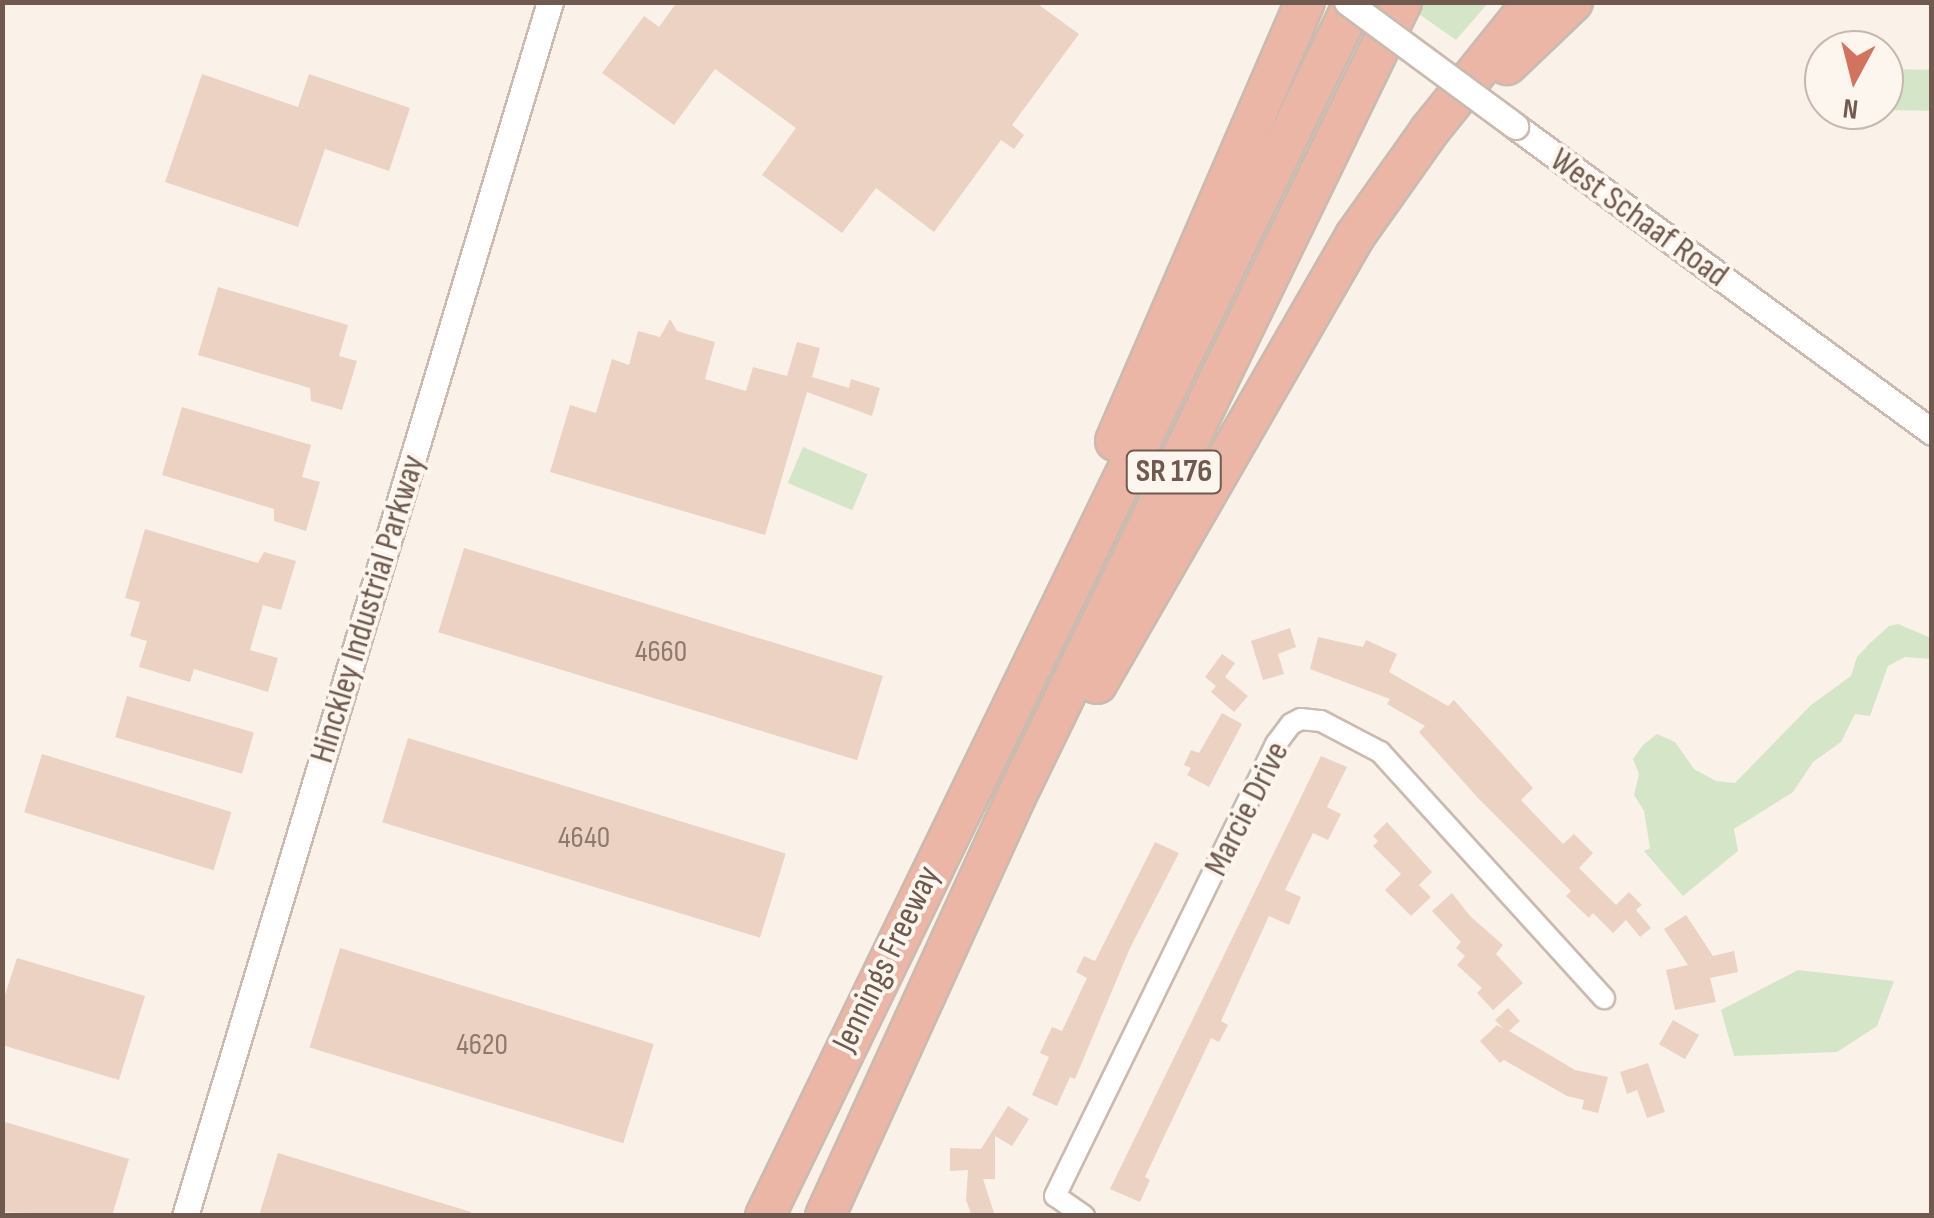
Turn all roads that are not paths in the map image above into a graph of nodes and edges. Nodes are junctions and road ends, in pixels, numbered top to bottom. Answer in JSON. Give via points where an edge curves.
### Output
{"nodes":[{"id":1,"x":550,"y":2,"type":"edge"},
{"id":2,"x":1305,"y":2,"type":"edge"},
{"id":3,"x":1402,"y":2,"type":"edge"},
{"id":4,"x":1533,"y":2,"type":"edge"},
{"id":5,"x":1573,"y":2,"type":"edge"},
{"id":6,"x":1349,"y":6,"type":"edge"},
{"id":7,"x":1305,"y":322,"type":"junction"},
{"id":8,"x":1932,"y":432,"type":"edge"},
{"id":9,"x":1010,"y":703,"type":"junction"},
{"id":10,"x":950,"y":944,"type":"junction"},
{"id":11,"x":1604,"y":998,"type":"dead end"},
{"id":12,"x":185,"y":1216,"type":"edge"},
{"id":13,"x":765,"y":1216,"type":"edge"},
{"id":14,"x":825,"y":1216,"type":"edge"},
{"id":15,"x":1084,"y":1216,"type":"edge"}],
"edges":[{"from":1,"to":12,"type":"street","name":"Hinckley Industrial Parkway"},
{"from":2,"to":9,"type":"highway","via":[[1048,593]]},
{"from":3,"to":10,"type":"highway","number":"SR 176"},
{"from":4,"to":7,"type":"highway","via":[[1372,209]]},
{"from":5,"to":7,"type":"highway","via":[[1452,124]]},
{"from":6,"to":8,"type":"street","name":"West Schaaf Road","bridge":true},
{"from":6,"to":9,"type":"highway","number":"SR 176"},
{"from":7,"to":10,"type":"highway"},
{"from":9,"to":13,"type":"highway","name":"Jennings Freeway","number":"SR 176"},
{"from":10,"to":14,"type":"highway","name":"Jennings Freeway","number":"SR 176"},
{"from":11,"to":15,"type":"street","name":"Marcie Drive","via":[[1380,752],[1321,721],[1301,719],[1276,744],[1055,1196]]}]}
